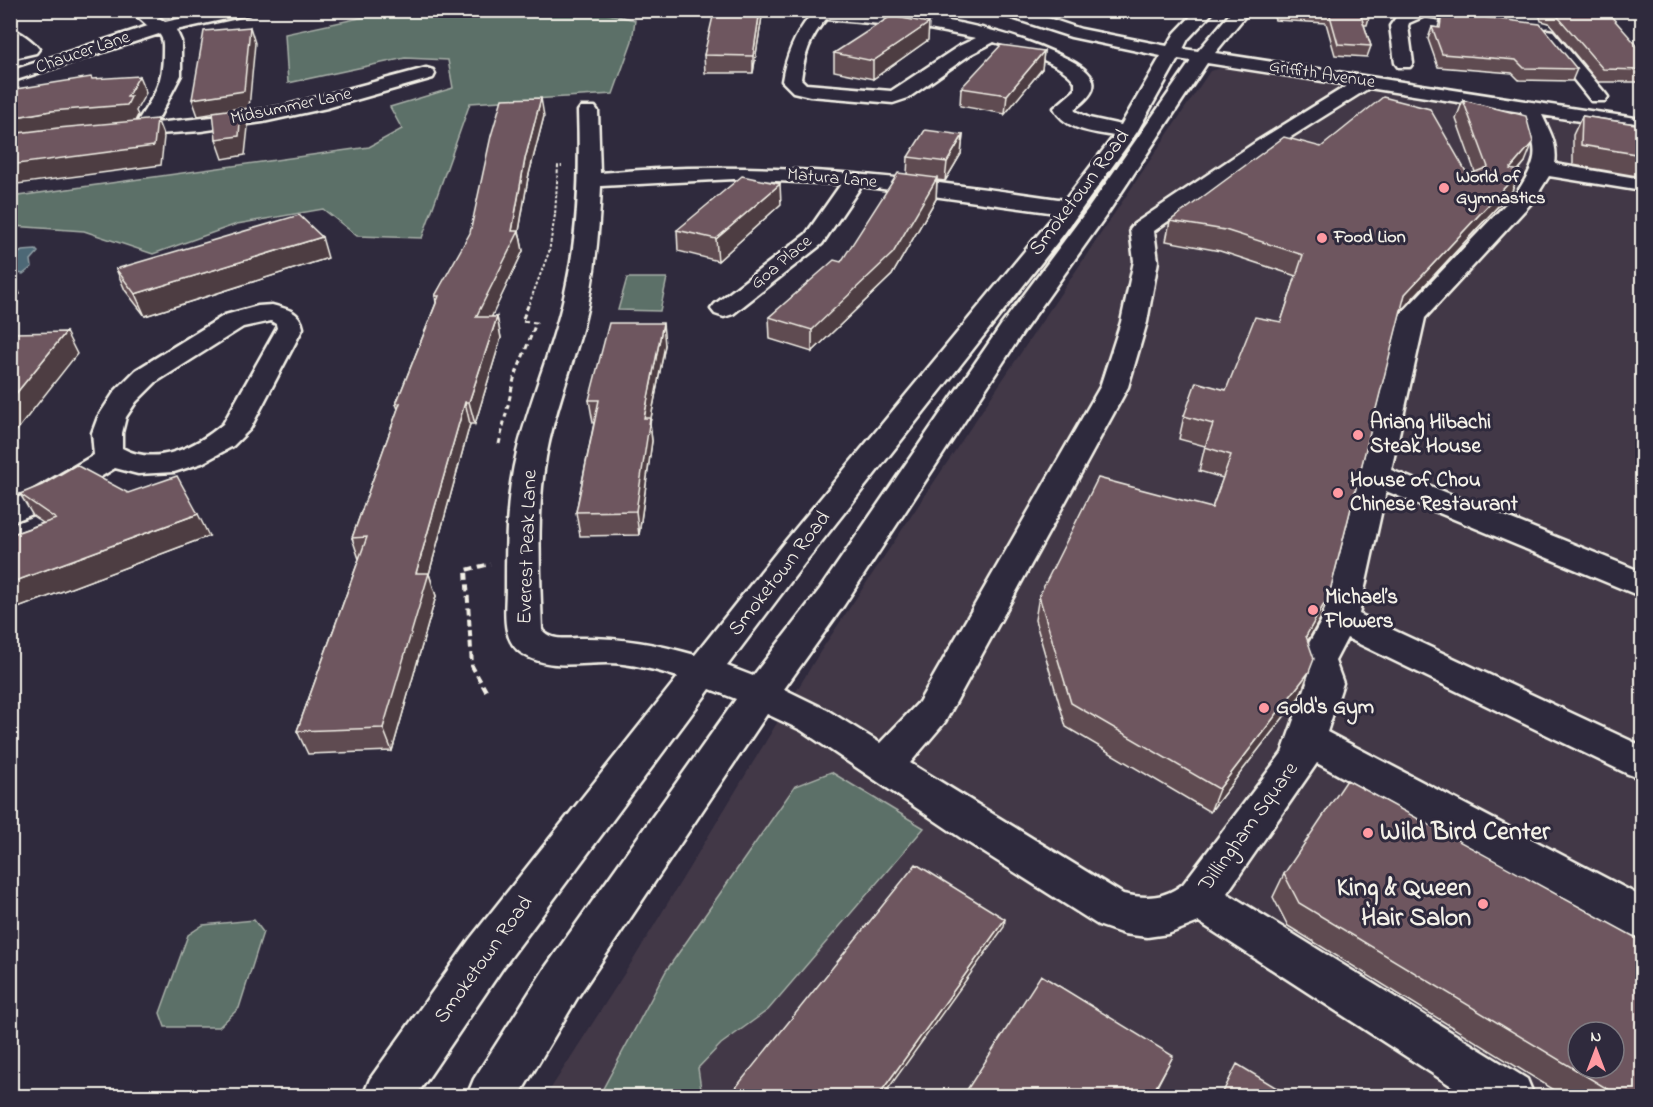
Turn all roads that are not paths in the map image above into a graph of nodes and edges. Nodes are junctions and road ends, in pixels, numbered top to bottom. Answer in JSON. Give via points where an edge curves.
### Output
{"nodes":[{"id":1,"x":137,"y":10,"type":"edge"},
{"id":2,"x":802,"y":10,"type":"edge"},
{"id":3,"x":1006,"y":10,"type":"edge"},
{"id":4,"x":1207,"y":10,"type":"edge"},
{"id":5,"x":1242,"y":10,"type":"edge"},
{"id":6,"x":1499,"y":10,"type":"edge"},
{"id":7,"x":241,"y":11,"type":"edge"},
{"id":8,"x":1422,"y":11,"type":"edge"},
{"id":9,"x":821,"y":14,"type":"junction"},
{"id":10,"x":1536,"y":26,"type":"edge"},
{"id":11,"x":162,"y":28,"type":"junction"},
{"id":12,"x":10,"y":34,"type":"edge"},
{"id":13,"x":991,"y":38,"type":"junction"},
{"id":14,"x":1170,"y":52,"type":"junction"},
{"id":15,"x":10,"y":54,"type":"edge"},
{"id":16,"x":1203,"y":56,"type":"junction"},
{"id":17,"x":1404,"y":63,"type":"dead end"},
{"id":18,"x":426,"y":74,"type":"dead end"},
{"id":19,"x":10,"y":77,"type":"edge"},
{"id":20,"x":1359,"y":86,"type":"junction"},
{"id":21,"x":1598,"y":97,"type":"dead end"},
{"id":22,"x":588,"y":111,"type":"dead end"},
{"id":23,"x":1533,"y":118,"type":"junction"},
{"id":24,"x":1642,"y":125,"type":"edge"},
{"id":25,"x":142,"y":130,"type":"junction"},
{"id":26,"x":1127,"y":132,"type":"junction"},
{"id":27,"x":97,"y":133,"type":"edge"},
{"id":28,"x":1543,"y":169,"type":"junction"},
{"id":29,"x":591,"y":180,"type":"junction"},
{"id":30,"x":854,"y":181,"type":"junction"},
{"id":31,"x":1642,"y":185,"type":"edge"},
{"id":32,"x":1071,"y":208,"type":"junction"},
{"id":33,"x":724,"y":309,"type":"dead end"},
{"id":34,"x":113,"y":456,"type":"junction"},
{"id":35,"x":1378,"y":465,"type":"junction"},
{"id":36,"x":10,"y":513,"type":"edge"},
{"id":37,"x":1642,"y":560,"type":"edge"},
{"id":38,"x":1642,"y":585,"type":"edge"},
{"id":39,"x":1340,"y":620,"type":"junction"},
{"id":40,"x":705,"y":672,"type":"junction"},
{"id":41,"x":760,"y":694,"type":"junction"},
{"id":42,"x":1306,"y":739,"type":"junction"},
{"id":43,"x":1642,"y":763,"type":"edge"},
{"id":44,"x":884,"y":766,"type":"junction"},
{"id":45,"x":1198,"y":898,"type":"junction"},
{"id":46,"x":1642,"y":919,"type":"edge"},
{"id":47,"x":387,"y":1096,"type":"edge"},
{"id":48,"x":491,"y":1096,"type":"edge"},
{"id":49,"x":1510,"y":1096,"type":"edge"}],
"edges":[{"from":1,"to":11,"type":"street","name":"Chaucer Lane"},
{"from":2,"to":9,"type":"street"},
{"from":3,"to":14,"type":"street","name":"Griffith Avenue","via":[[1077,33]]},
{"from":4,"to":14,"type":"street","name":"Smoketown Road"},
{"from":5,"to":16,"type":"street","name":"Smoketown Road"},
{"from":6,"to":8,"type":"street","via":[[1499,22]]},
{"from":7,"to":11,"type":"street"},
{"from":8,"to":17,"type":"street","via":[[1410,15],[1399,26]]},
{"from":9,"to":13,"type":"street","via":[[912,22]]},
{"from":9,"to":13,"type":"street","via":[[794,54],[791,81],[800,88],[893,97],[965,50]]},
{"from":10,"to":21,"type":"street"},
{"from":11,"to":19,"type":"street","name":"Chaucer Lane"},
{"from":11,"to":25,"type":"street","via":[[172,41],[172,75]]},
{"from":12,"to":15,"type":"street","via":[[30,49]]},
{"from":13,"to":26,"type":"street","via":[[1040,52],[1083,78],[1083,93],[1064,108],[1065,114],[1078,122]]},
{"from":14,"to":16,"type":"street","name":"Griffith Avenue"},
{"from":14,"to":26,"type":"street","name":"Smoketown Road"},
{"from":16,"to":20,"type":"street","name":"Griffith Avenue"},
{"from":16,"to":41,"type":"street","name":"Smoketown Road","via":[[1096,214],[1011,330],[832,597]]},
{"from":18,"to":25,"type":"street","name":"Midsummer Lane","via":[[285,112],[206,125]]},
{"from":20,"to":23,"type":"street","name":"Griffith Avenue","via":[[1477,114]]},
{"from":20,"to":44,"type":"street","via":[[1142,229],[1146,261],[1134,322],[1114,387],[932,712]]},
{"from":22,"to":29,"type":"street","name":"Everest Peak Lane"},
{"from":23,"to":24,"type":"street"},
{"from":23,"to":28,"type":"street","via":[[1544,140]]},
{"from":25,"to":27,"type":"street","name":"Midsummer Lane"},
{"from":26,"to":32,"type":"street","name":"Smoketown Road"},
{"from":28,"to":31,"type":"street"},
{"from":28,"to":35,"type":"street","name":"Dillingham Square","via":[[1526,195],[1412,316]]},
{"from":29,"to":30,"type":"street","name":"Matura Lane","via":[[730,172]]},
{"from":29,"to":40,"type":"street","name":"Everest Peak Lane","via":[[586,247],[575,306],[530,457],[525,506],[524,633],[543,649],[650,655]]},
{"from":30,"to":32,"type":"street","name":"Matura Lane"},
{"from":30,"to":33,"type":"street","name":"Goa Place","via":[[814,238]]},
{"from":32,"to":40,"type":"street","name":"Smoketown Road","via":[[795,552]]},
{"from":34,"to":34,"type":"street","via":[[107,452],[112,417],[146,376],[244,317],[272,313],[289,321],[290,328],[226,439],[188,458],[166,463],[144,464]]},
{"from":34,"to":36,"type":"street","via":[[80,478]]},
{"from":35,"to":37,"type":"street"},
{"from":35,"to":38,"type":"street"},
{"from":35,"to":39,"type":"street","name":"Dillingham Square"},
{"from":39,"to":42,"type":"street","name":"Dillingham Square","via":[[1317,661],[1324,683]]},
{"from":39,"to":43,"type":"street"},
{"from":40,"to":41,"type":"street","name":"Everest Peak Lane"},
{"from":40,"to":47,"type":"street","name":"Smoketown Road","via":[[486,954]]},
{"from":41,"to":44,"type":"street","name":"Dillingham Square","via":[[814,720]]},
{"from":41,"to":48,"type":"street","name":"Smoketown Road","via":[[561,983]]},
{"from":42,"to":45,"type":"street","name":"Dillingham Square","via":[[1299,759]]},
{"from":42,"to":46,"type":"street"},
{"from":44,"to":45,"type":"street","name":"Dillingham Square","via":[[1113,911],[1136,917],[1164,917],[1187,908]]},
{"from":45,"to":49,"type":"street"}]}
